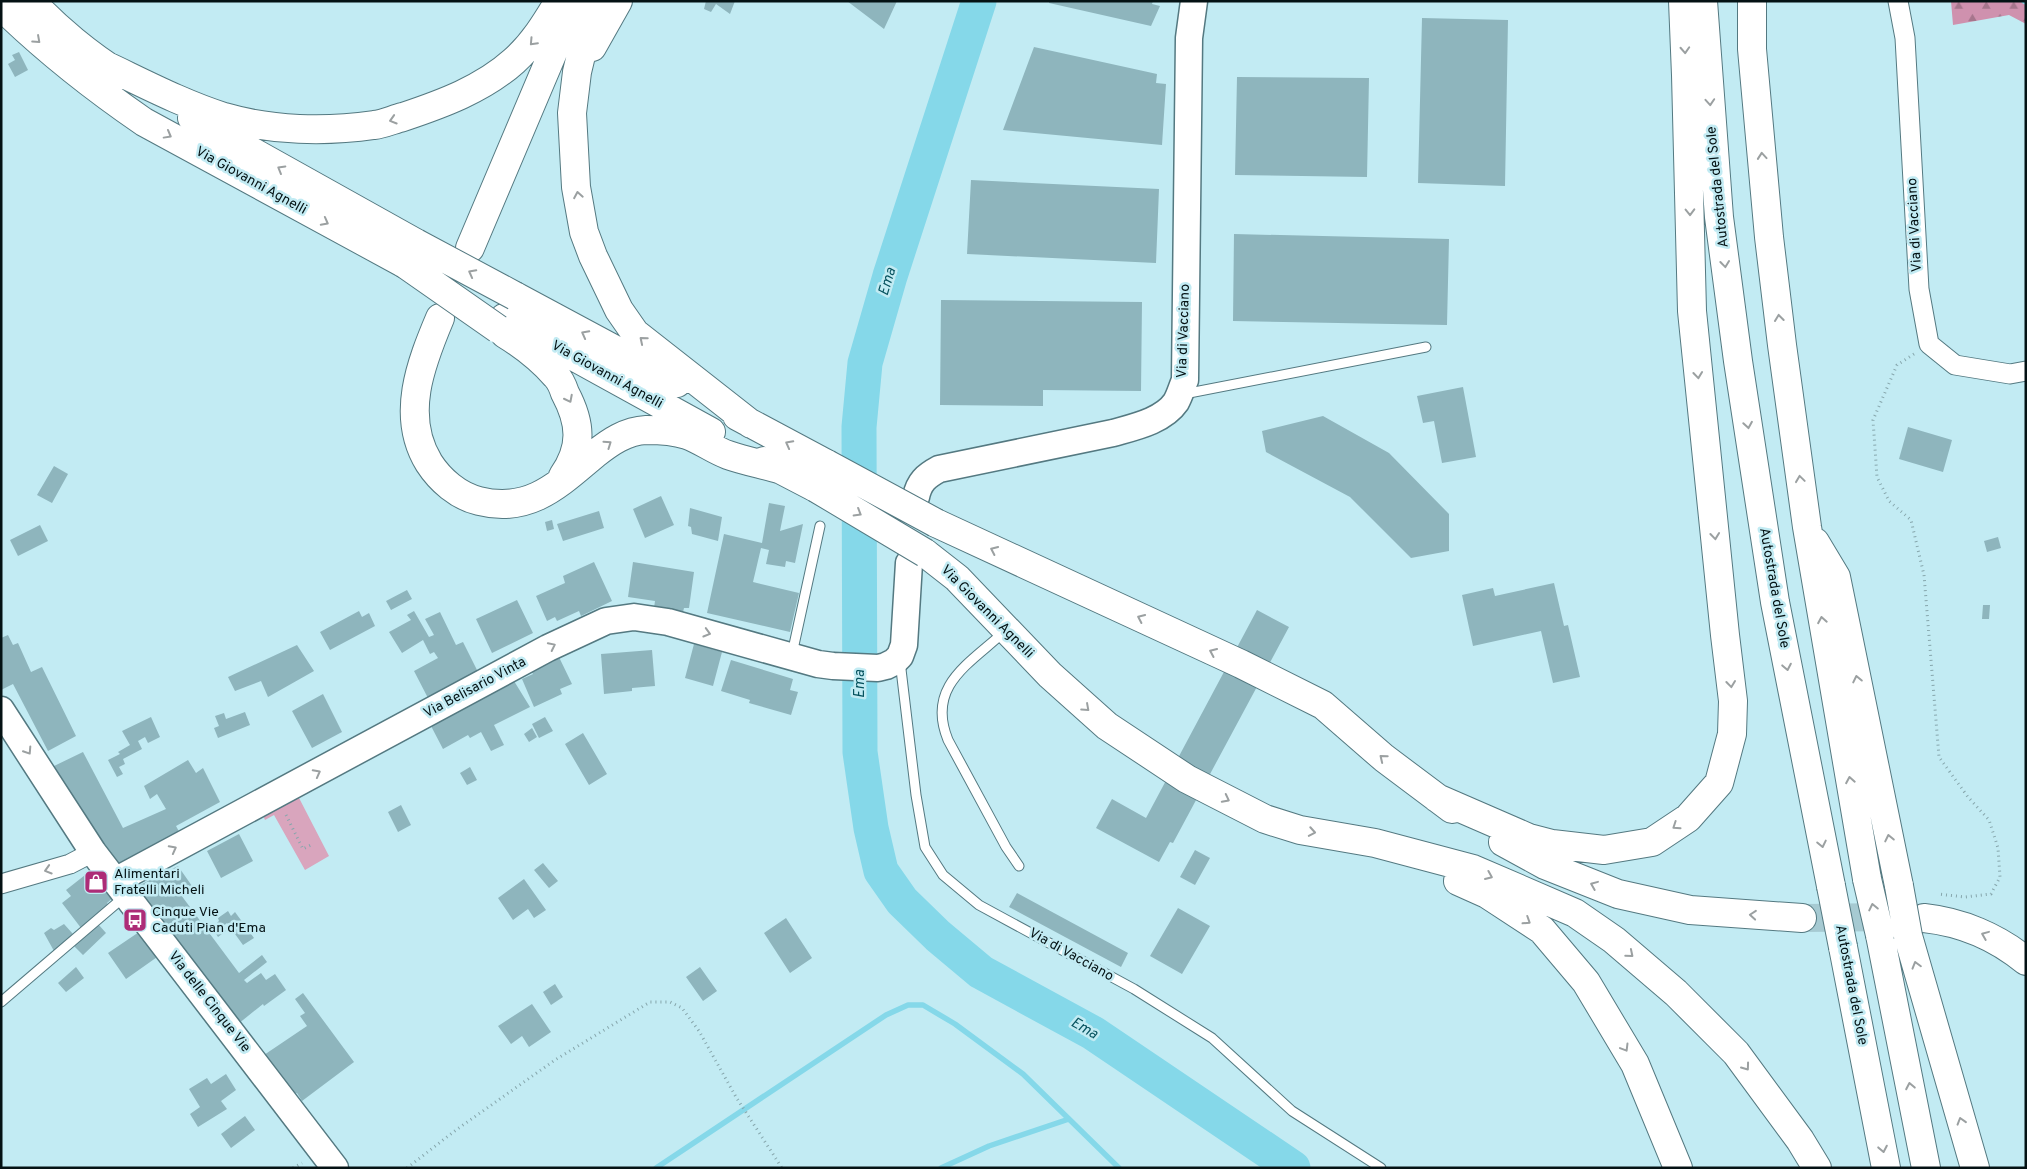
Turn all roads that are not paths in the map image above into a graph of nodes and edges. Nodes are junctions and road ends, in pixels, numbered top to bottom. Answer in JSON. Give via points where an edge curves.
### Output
{"nodes":[{"id":1,"x":31,"y":1,"type":"edge"},
{"id":2,"x":559,"y":1,"type":"edge"},
{"id":3,"x":575,"y":1,"type":"edge"},
{"id":4,"x":594,"y":1,"type":"edge"},
{"id":5,"x":618,"y":1,"type":"edge"},
{"id":6,"x":1194,"y":1,"type":"edge"},
{"id":7,"x":1683,"y":1,"type":"edge"},
{"id":8,"x":1703,"y":1,"type":"edge"},
{"id":9,"x":1752,"y":1,"type":"edge"},
{"id":10,"x":1898,"y":1,"type":"edge"},
{"id":11,"x":1,"y":6,"type":"edge"},
{"id":12,"x":106,"y":66,"type":"junction"},
{"id":13,"x":578,"y":72,"type":"junction"},
{"id":14,"x":470,"y":248,"type":"dead end"},
{"id":15,"x":410,"y":253,"type":"junction"},
{"id":16,"x":506,"y":314,"type":"junction"},
{"id":17,"x":440,"y":318,"type":"dead end"},
{"id":18,"x":1426,"y":348,"type":"dead end"},
{"id":19,"x":2026,"y":370,"type":"edge"},
{"id":20,"x":1179,"y":396,"type":"junction"},
{"id":21,"x":751,"y":424,"type":"junction"},
{"id":22,"x":779,"y":469,"type":"junction"},
{"id":23,"x":822,"y":476,"type":"junction"},
{"id":24,"x":557,"y":485,"type":"junction"},
{"id":25,"x":916,"y":498,"type":"dead end"},
{"id":26,"x":820,"y":526,"type":"dead end"},
{"id":27,"x":1806,"y":527,"type":"junction"},
{"id":28,"x":917,"y":558,"type":"junction"},
{"id":29,"x":1006,"y":630,"type":"junction"},
{"id":30,"x":791,"y":657,"type":"junction"},
{"id":31,"x":879,"y":663,"type":"junction"},
{"id":32,"x":1,"y":710,"type":"edge"},
{"id":33,"x":1437,"y":798,"type":"junction"},
{"id":34,"x":1375,"y":843,"type":"junction"},
{"id":35,"x":93,"y":852,"type":"junction"},
{"id":36,"x":1019,"y":866,"type":"dead end"},
{"id":37,"x":1,"y":884,"type":"edge"},
{"id":38,"x":120,"y":888,"type":"junction"},
{"id":39,"x":1802,"y":918,"type":"tunnel mouth"},
{"id":40,"x":1916,"y":927,"type":"junction"},
{"id":41,"x":2026,"y":961,"type":"edge"},
{"id":42,"x":1,"y":1002,"type":"edge"},
{"id":43,"x":335,"y":1168,"type":"edge"},
{"id":44,"x":1381,"y":1168,"type":"edge"},
{"id":45,"x":1678,"y":1168,"type":"edge"},
{"id":46,"x":1817,"y":1168,"type":"edge"},
{"id":47,"x":1886,"y":1168,"type":"edge"},
{"id":48,"x":1926,"y":1168,"type":"edge"},
{"id":49,"x":1975,"y":1168,"type":"edge"}],
"edges":[{"from":1,"to":12,"type":"highway","name":"Via Giovanni Agnelli"},
{"from":2,"to":12,"type":"highway","one_way":true,"via":[[538,35],[514,62],[483,84],[454,99],[376,125],[320,130],[270,126],[225,117],[173,98]]},
{"from":3,"to":14,"type":"highway"},
{"from":4,"to":13,"type":"highway"},
{"from":5,"to":13,"type":"highway"},
{"from":6,"to":20,"type":"street","name":"Via di Vacciano","via":[[1189,38],[1184,380]]},
{"from":7,"to":33,"type":"highway","one_way":true,"via":[[1692,311],[1733,701],[1732,734],[1719,783],[1688,818],[1652,842],[1604,850],[1529,838]]},
{"from":8,"to":47,"type":"highway","name":"Autostrada del Sole","one_way":true,"bridge":true,"via":[[1719,217],[1775,602]]},
{"from":27,"to":9,"type":"highway","one_way":true,"via":[[1769,237],[1752,49]]},
{"from":10,"to":19,"type":"street","name":"Via di Vacciano","via":[[1905,38],[1919,289],[1930,344],[1955,365],[2010,374]]},
{"from":11,"to":15,"type":"highway","name":"Via Giovanni Agnelli","one_way":true,"via":[[47,49],[105,96],[144,122]]},
{"from":15,"to":12,"type":"highway","name":"Via Giovanni Agnelli","one_way":true},
{"from":21,"to":13,"type":"highway","one_way":true,"via":[[635,333],[619,310],[584,232],[576,187],[572,113]]},
{"from":15,"to":16,"type":"highway","bridge":true},
{"from":16,"to":15,"type":"highway","name":"Via Giovanni Agnelli","one_way":true,"bridge":true},
{"from":21,"to":16,"type":"highway","name":"Via Giovanni Agnelli","one_way":true},
{"from":16,"to":22,"type":"highway","name":"Via Giovanni Agnelli"},
{"from":16,"to":24,"type":"highway","one_way":true,"via":[[518,342],[557,376],[572,406],[579,435],[577,450]]},
{"from":17,"to":24,"type":"highway","via":[[424,355],[416,386],[415,419],[419,440],[432,468],[456,490],[489,504],[517,504],[543,495]]},
{"from":18,"to":20,"type":"lane"},
{"from":20,"to":25,"type":"street","name":"Via di Vacciano","via":[[1166,411],[1113,433],[939,469],[920,483]]},
{"from":23,"to":21,"type":"highway","name":"Via Giovanni Agnelli","one_way":true},
{"from":22,"to":23,"type":"highway","name":"Via Giovanni Agnelli"},
{"from":24,"to":22,"type":"highway","one_way":true,"via":[[611,440],[644,430],[686,435],[727,455]]},
{"from":23,"to":28,"type":"highway","name":"Via Giovanni Agnelli","one_way":true,"bridge":true},
{"from":33,"to":23,"type":"highway","name":"Via Giovanni Agnelli","one_way":true,"bridge":true,"via":[[1323,706],[1241,664],[936,523]]},
{"from":26,"to":30,"type":"lane"},
{"from":40,"to":27,"type":"highway","one_way":true,"bridge":true,"via":[[1899,886],[1836,577]]},
{"from":48,"to":27,"type":"highway","one_way":true,"bridge":true,"via":[[1867,880]]},
{"from":28,"to":29,"type":"highway","name":"Via Giovanni Agnelli","via":[[957,578]]},
{"from":28,"to":31,"type":"street","name":"Via di Vacciano","via":[[904,645]]},
{"from":29,"to":34,"type":"highway","name":"Via Giovanni Agnelli","one_way":true,"via":[[1107,726],[1187,779],[1265,819],[1300,830]]},
{"from":29,"to":36,"type":"lane","via":[[952,680],[943,698],[942,714],[948,740]]},
{"from":30,"to":31,"type":"street","name":"Via Belisario Vinta","via":[[833,666]]},
{"from":38,"to":30,"type":"street","name":"Via Belisario Vinta","one_way":true,"via":[[548,648],[606,621],[634,617],[668,622]]},
{"from":31,"to":44,"type":"lane","name":"Via di Vacciano","via":[[916,795],[925,847],[943,876],[979,905],[1134,990],[1212,1038],[1292,1111]]},
{"from":32,"to":35,"type":"street","name":"Via delle Cinque Vie","one_way":true},
{"from":39,"to":33,"type":"highway","one_way":true,"via":[[1690,910],[1618,894],[1545,865],[1472,825]]},
{"from":34,"to":45,"type":"highway","one_way":true,"via":[[1486,894],[1542,930],[1586,982],[1635,1064]]},
{"from":34,"to":46,"type":"highway","one_way":true,"via":[[1473,869],[1575,913],[1614,940],[1676,993],[1736,1052]]},
{"from":35,"to":37,"type":"street","one_way":true,"via":[[70,864]]},
{"from":35,"to":38,"type":"street","name":"Via delle Cinque Vie"},
{"from":38,"to":42,"type":"lane"},
{"from":38,"to":43,"type":"street","name":"Via delle Cinque Vie"},
{"from":41,"to":40,"type":"highway","one_way":true,"via":[[1994,939],[1954,924]]},
{"from":49,"to":40,"type":"highway","one_way":true}]}
